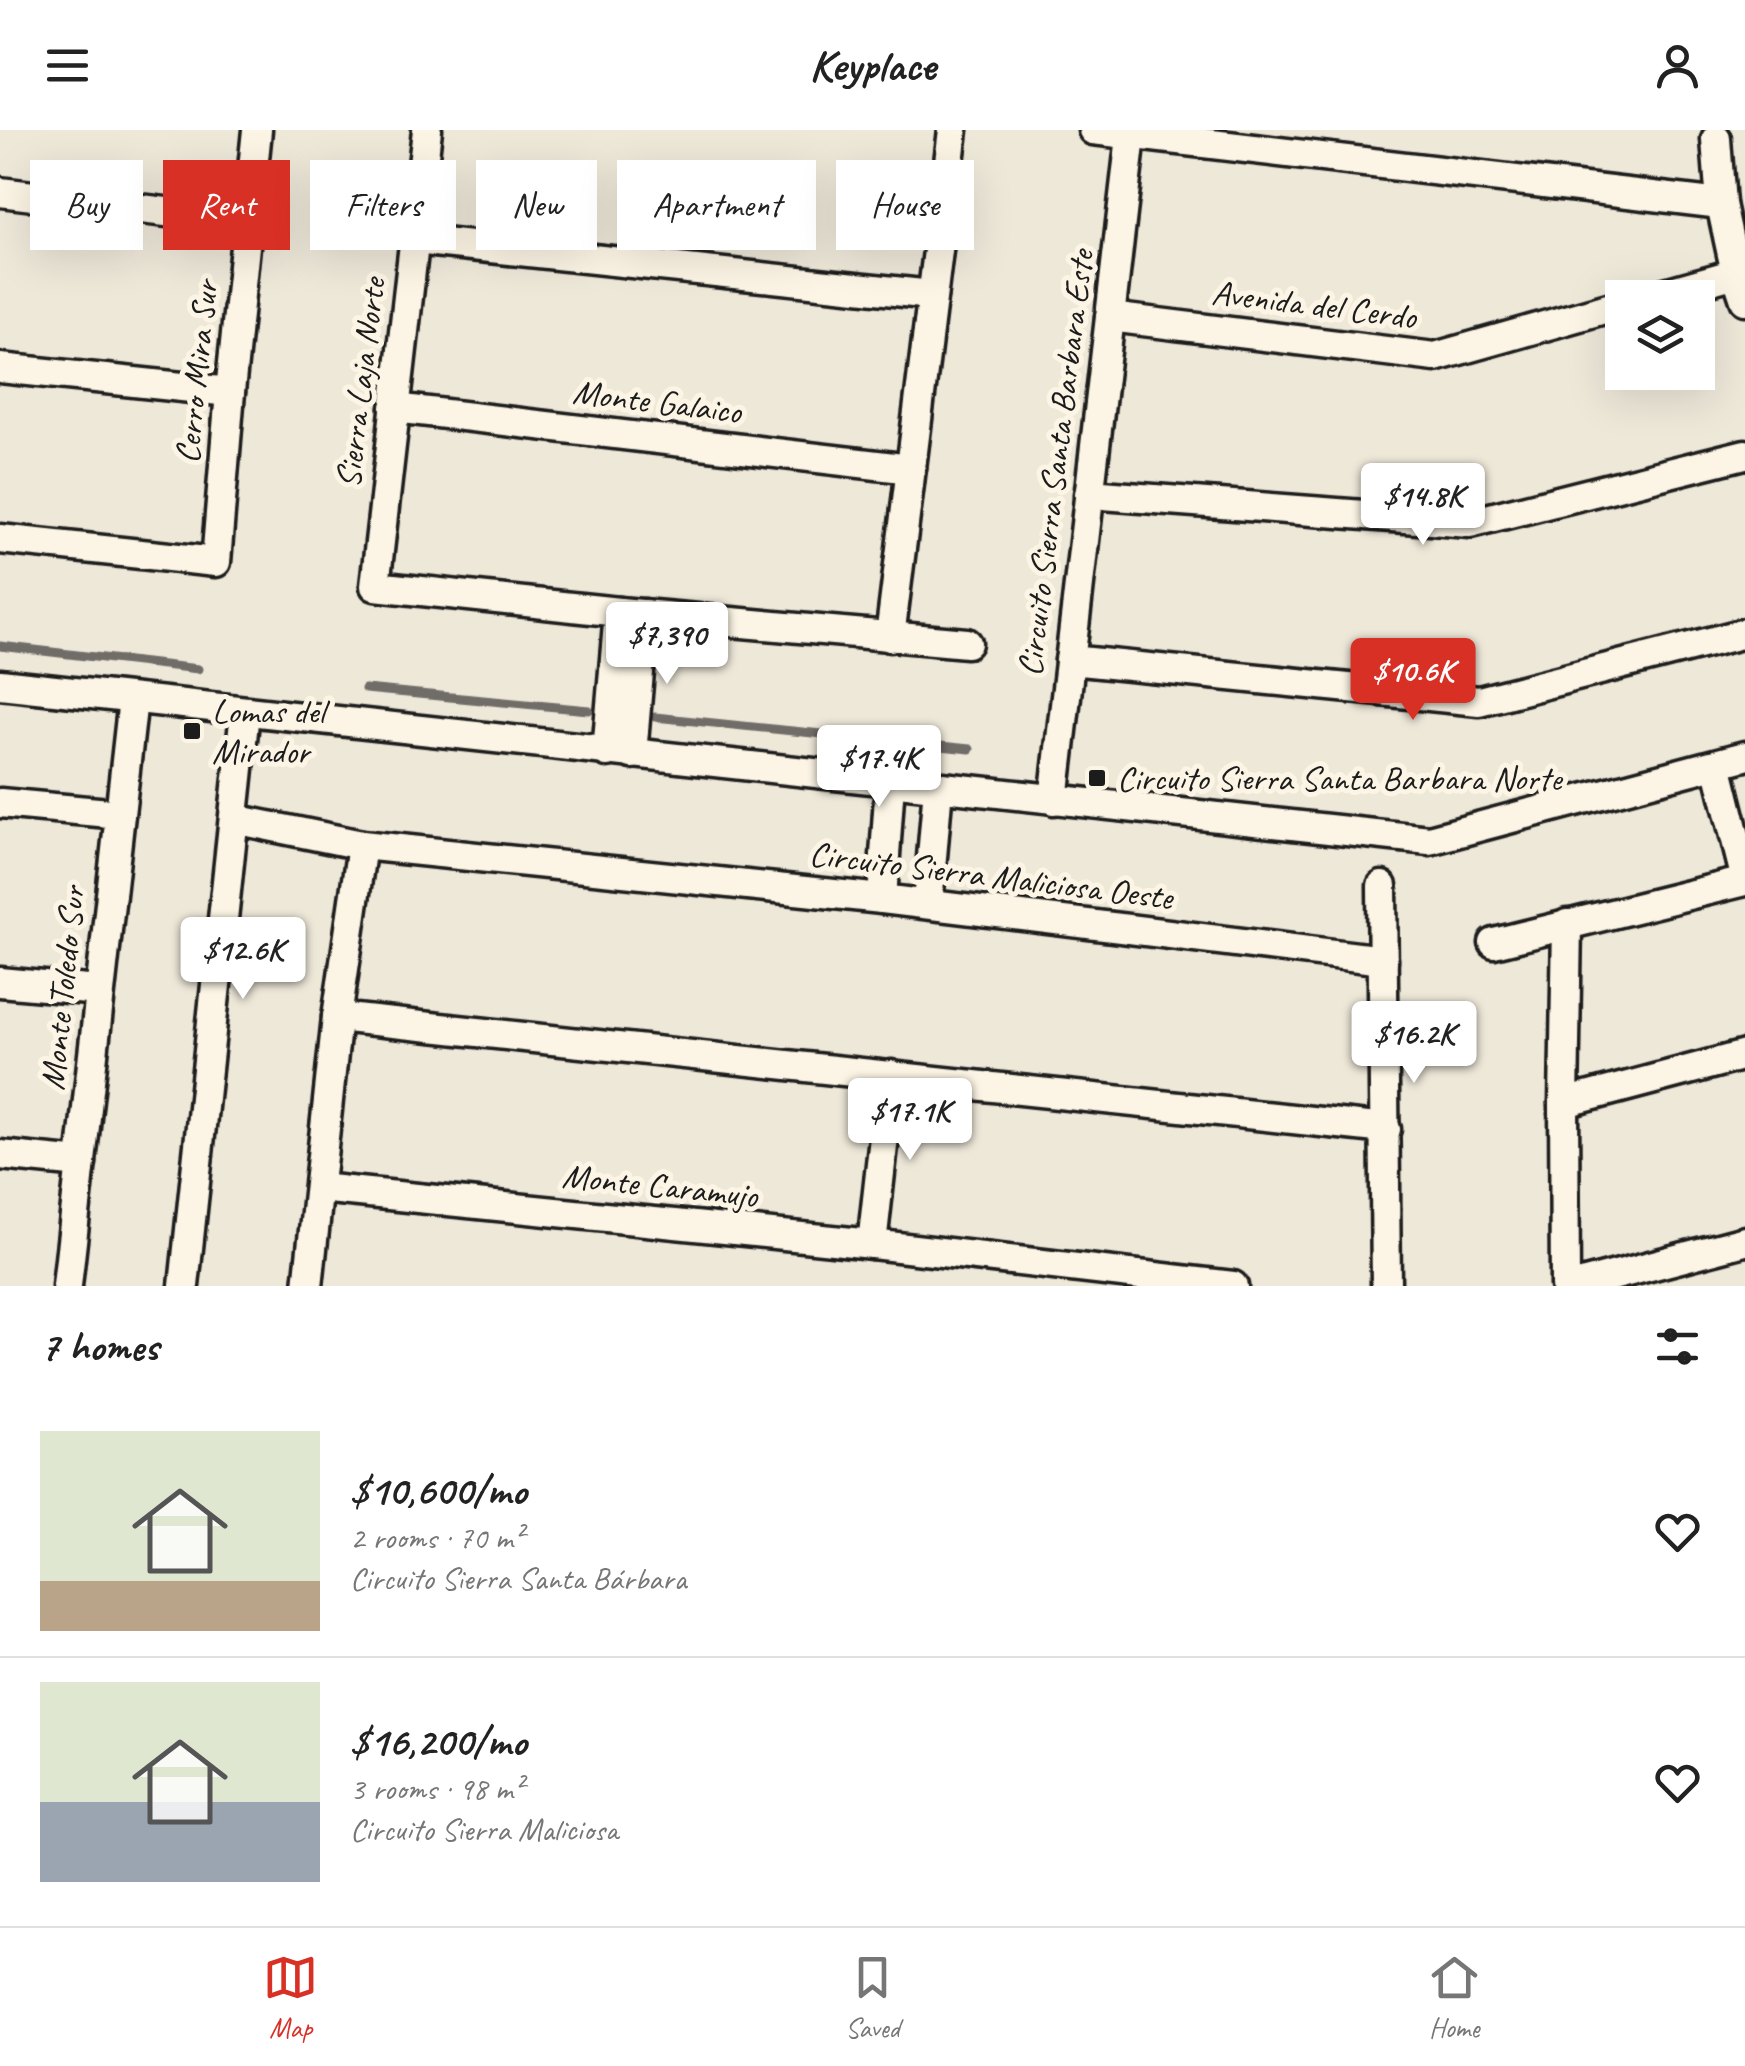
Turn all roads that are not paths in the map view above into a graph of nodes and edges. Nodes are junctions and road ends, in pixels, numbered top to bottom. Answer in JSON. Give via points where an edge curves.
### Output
{"nodes":[{"id":1,"x":258,"y":130,"type":"edge"},
{"id":2,"x":427,"y":130,"type":"edge"},
{"id":3,"x":952,"y":130,"type":"edge"},
{"id":4,"x":1093,"y":130,"type":"edge"},
{"id":5,"x":1131,"y":136,"type":"junction"},
{"id":6,"x":1716,"y":139,"type":"dead end"},
{"id":7,"x":255,"y":160,"type":"edge"},
{"id":8,"x":424,"y":160,"type":"edge"},
{"id":9,"x":0,"y":192,"type":"edge"},
{"id":10,"x":163,"y":212,"type":"edge"},
{"id":11,"x":1730,"y":217,"type":"edge"},
{"id":12,"x":456,"y":244,"type":"edge"},
{"id":13,"x":246,"y":250,"type":"edge"},
{"id":14,"x":414,"y":250,"type":"edge"},
{"id":15,"x":1738,"y":262,"type":"edge"},
{"id":16,"x":1692,"y":280,"type":"edge"},
{"id":17,"x":932,"y":295,"type":"junction"},
{"id":18,"x":1745,"y":300,"type":"edge"},
{"id":19,"x":1605,"y":309,"type":"edge"},
{"id":20,"x":1110,"y":316,"type":"junction"},
{"id":21,"x":0,"y":368,"type":"edge"},
{"id":22,"x":230,"y":392,"type":"junction"},
{"id":23,"x":395,"y":408,"type":"junction"},
{"id":24,"x":1745,"y":454,"type":"edge"},
{"id":25,"x":911,"y":469,"type":"junction"},
{"id":26,"x":1090,"y":494,"type":"junction"},
{"id":27,"x":0,"y":539,"type":"edge"},
{"id":28,"x":632,"y":613,"type":"junction"},
{"id":29,"x":1745,"y":632,"type":"edge"},
{"id":30,"x":890,"y":637,"type":"junction"},
{"id":31,"x":966,"y":643,"type":"dead end"},
{"id":32,"x":1070,"y":660,"type":"junction"},
{"id":33,"x":0,"y":684,"type":"edge"},
{"id":34,"x":133,"y":699,"type":"junction"},
{"id":35,"x":246,"y":712,"type":"junction"},
{"id":36,"x":620,"y":753,"type":"junction"},
{"id":37,"x":1745,"y":756,"type":"edge"},
{"id":38,"x":1717,"y":764,"type":"junction"},
{"id":39,"x":890,"y":782,"type":"junction"},
{"id":40,"x":938,"y":788,"type":"junction"},
{"id":41,"x":1054,"y":800,"type":"junction"},
{"id":42,"x":0,"y":803,"type":"edge"},
{"id":43,"x":120,"y":814,"type":"junction"},
{"id":44,"x":234,"y":818,"type":"junction"},
{"id":45,"x":362,"y":845,"type":"junction"},
{"id":46,"x":1745,"y":878,"type":"edge"},
{"id":47,"x":1382,"y":886,"type":"dead end"},
{"id":48,"x":882,"y":899,"type":"junction"},
{"id":49,"x":928,"y":904,"type":"junction"},
{"id":50,"x":1567,"y":924,"type":"junction"},
{"id":51,"x":1494,"y":943,"type":"dead end"},
{"id":52,"x":1383,"y":960,"type":"junction"},
{"id":53,"x":0,"y":982,"type":"edge"},
{"id":54,"x":98,"y":990,"type":"junction"},
{"id":55,"x":337,"y":1017,"type":"junction"},
{"id":56,"x":1745,"y":1055,"type":"edge"},
{"id":57,"x":892,"y":1075,"type":"junction"},
{"id":58,"x":1564,"y":1103,"type":"junction"},
{"id":59,"x":1386,"y":1129,"type":"junction"},
{"id":60,"x":0,"y":1155,"type":"edge"},
{"id":61,"x":81,"y":1162,"type":"junction"},
{"id":62,"x":319,"y":1188,"type":"junction"},
{"id":63,"x":1745,"y":1241,"type":"edge"},
{"id":64,"x":872,"y":1244,"type":"junction"},
{"id":65,"x":67,"y":1286,"type":"edge"},
{"id":66,"x":184,"y":1286,"type":"edge"},
{"id":67,"x":308,"y":1286,"type":"edge"},
{"id":68,"x":1232,"y":1286,"type":"edge"},
{"id":69,"x":1386,"y":1286,"type":"edge"},
{"id":70,"x":1565,"y":1286,"type":"edge"},
{"id":71,"x":1574,"y":1286,"type":"edge"}],
"edges":[{"from":1,"to":7,"type":"street","name":"Cerro Mira Sur"},
{"from":2,"to":8,"type":"street","name":"Sierra Laja Norte"},
{"from":3,"to":17,"type":"street"},
{"from":4,"to":5,"type":"street"},
{"from":5,"to":11,"type":"street"},
{"from":5,"to":20,"type":"street","name":"Circuito Sierra Santa Barbara Este"},
{"from":6,"to":11,"type":"street"},
{"from":9,"to":10,"type":"street"},
{"from":11,"to":15,"type":"street"},
{"from":12,"to":17,"type":"street"},
{"from":13,"to":22,"type":"street","name":"Cerro Mira Sur"},
{"from":14,"to":23,"type":"street","name":"Sierra Laja Norte"},
{"from":15,"to":16,"type":"street"},
{"from":15,"to":18,"type":"street"},
{"from":17,"to":25,"type":"street"},
{"from":19,"to":20,"type":"street","name":"Avenida del Cerdo","via":[[1434,357]]},
{"from":20,"to":26,"type":"street","name":"Circuito Sierra Santa Barbara Este"},
{"from":21,"to":22,"type":"street"},
{"from":22,"to":27,"type":"street","name":"Cerro Mira Sur","via":[[216,562]]},
{"from":23,"to":25,"type":"street","name":"Monte Galaico"},
{"from":23,"to":28,"type":"street","name":"Sierra Laja Norte","via":[[375,586]]},
{"from":24,"to":26,"type":"street","via":[[1470,523]]},
{"from":25,"to":30,"type":"street"},
{"from":26,"to":32,"type":"street","name":"Circuito Sierra Santa Barbara Este"},
{"from":28,"to":30,"type":"street"},
{"from":28,"to":36,"type":"street"},
{"from":29,"to":32,"type":"street","via":[[1480,701]]},
{"from":30,"to":31,"type":"street"},
{"from":32,"to":41,"type":"street","name":"Circuito Sierra Santa Barbara Este"},
{"from":33,"to":34,"type":"street"},
{"from":34,"to":35,"type":"street"},
{"from":34,"to":43,"type":"street","name":"Monte Toledo Sur"},
{"from":35,"to":36,"type":"street"},
{"from":35,"to":44,"type":"street"},
{"from":36,"to":39,"type":"street"},
{"from":37,"to":38,"type":"street"},
{"from":38,"to":41,"type":"street","via":[[1429,840]]},
{"from":38,"to":46,"type":"street"},
{"from":39,"to":40,"type":"street"},
{"from":39,"to":48,"type":"street"},
{"from":40,"to":41,"type":"street"},
{"from":40,"to":49,"type":"street"},
{"from":42,"to":43,"type":"street"},
{"from":43,"to":54,"type":"street","name":"Monte Toledo Sur"},
{"from":44,"to":45,"type":"street","name":"Circuito Sierra Maliciosa Oeste"},
{"from":44,"to":66,"type":"street"},
{"from":45,"to":48,"type":"street","name":"Circuito Sierra Maliciosa Oeste"},
{"from":45,"to":55,"type":"street"},
{"from":46,"to":50,"type":"street"},
{"from":47,"to":52,"type":"street"},
{"from":48,"to":49,"type":"street","name":"Circuito Sierra Maliciosa Oeste"},
{"from":49,"to":52,"type":"street","name":"Circuito Sierra Maliciosa Oeste"},
{"from":50,"to":51,"type":"street"},
{"from":50,"to":58,"type":"street"},
{"from":52,"to":59,"type":"street"},
{"from":53,"to":54,"type":"street"},
{"from":54,"to":61,"type":"street","name":"Monte Toledo Sur"},
{"from":55,"to":57,"type":"street"},
{"from":55,"to":62,"type":"street"},
{"from":56,"to":58,"type":"street"},
{"from":57,"to":59,"type":"street"},
{"from":57,"to":64,"type":"street"},
{"from":58,"to":70,"type":"street"},
{"from":59,"to":69,"type":"street"},
{"from":60,"to":61,"type":"street"},
{"from":61,"to":65,"type":"street","name":"Monte Toledo Sur"},
{"from":62,"to":64,"type":"street","name":"Monte Caramujo"},
{"from":62,"to":67,"type":"street"},
{"from":63,"to":71,"type":"street"},
{"from":64,"to":68,"type":"street","name":"Monte Caramujo"}]}
